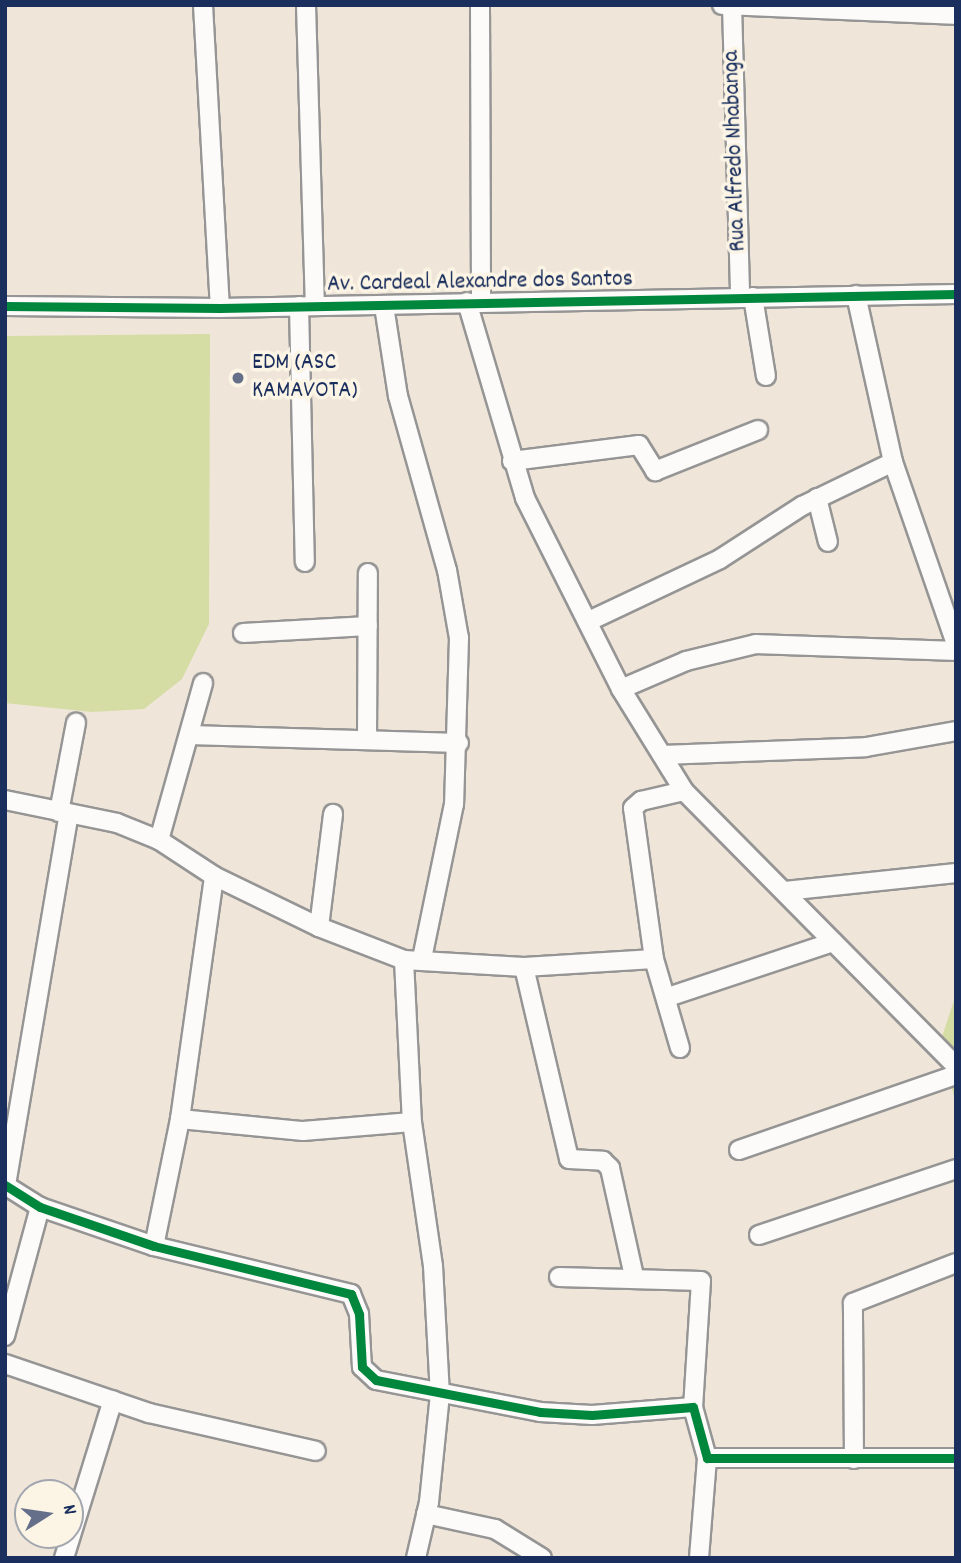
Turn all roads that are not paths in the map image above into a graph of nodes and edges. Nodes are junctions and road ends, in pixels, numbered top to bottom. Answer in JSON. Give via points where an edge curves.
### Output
{"nodes":[{"id":1,"x":203,"y":5,"type":"edge"},
{"id":2,"x":306,"y":5,"type":"edge"},
{"id":3,"x":480,"y":5,"type":"edge"},
{"id":4,"x":722,"y":5,"type":"edge"},
{"id":5,"x":732,"y":5,"type":"edge"},
{"id":6,"x":956,"y":15,"type":"edge"},
{"id":7,"x":956,"y":294,"type":"edge"},
{"id":8,"x":856,"y":295,"type":"junction"},
{"id":9,"x":746,"y":297,"type":"junction"},
{"id":10,"x":474,"y":302,"type":"junction"},
{"id":11,"x":5,"y":306,"type":"edge"},
{"id":12,"x":307,"y":306,"type":"junction"},
{"id":13,"x":384,"y":306,"type":"junction"},
{"id":14,"x":220,"y":308,"type":"junction"},
{"id":15,"x":766,"y":376,"type":"dead end"},
{"id":16,"x":758,"y":430,"type":"dead end"},
{"id":17,"x":512,"y":461,"type":"junction"},
{"id":18,"x":892,"y":462,"type":"junction"},
{"id":19,"x":817,"y":498,"type":"junction"},
{"id":20,"x":828,"y":542,"type":"dead end"},
{"id":21,"x":305,"y":562,"type":"dead end"},
{"id":22,"x":368,"y":573,"type":"dead end"},
{"id":23,"x":589,"y":621,"type":"junction"},
{"id":24,"x":368,"y":626,"type":"junction"},
{"id":25,"x":243,"y":634,"type":"dead end"},
{"id":26,"x":956,"y":645,"type":"edge"},
{"id":27,"x":956,"y":651,"type":"edge"},
{"id":28,"x":203,"y":683,"type":"dead end"},
{"id":29,"x":621,"y":689,"type":"junction"},
{"id":30,"x":76,"y":723,"type":"dead end"},
{"id":31,"x":956,"y":731,"type":"edge"},
{"id":32,"x":190,"y":735,"type":"junction"},
{"id":33,"x":367,"y":739,"type":"junction"},
{"id":34,"x":459,"y":743,"type":"junction"},
{"id":35,"x":662,"y":755,"type":"junction"},
{"id":36,"x":684,"y":792,"type":"junction"},
{"id":37,"x":5,"y":800,"type":"edge"},
{"id":38,"x":64,"y":813,"type":"junction"},
{"id":39,"x":333,"y":814,"type":"dead end"},
{"id":40,"x":159,"y":840,"type":"junction"},
{"id":41,"x":956,"y":873,"type":"edge"},
{"id":42,"x":214,"y":876,"type":"junction"},
{"id":43,"x":785,"y":891,"type":"junction"},
{"id":44,"x":319,"y":927,"type":"junction"},
{"id":45,"x":833,"y":942,"type":"junction"},
{"id":46,"x":413,"y":959,"type":"junction"},
{"id":47,"x":654,"y":959,"type":"junction"},
{"id":48,"x":524,"y":967,"type":"junction"},
{"id":49,"x":668,"y":997,"type":"junction"},
{"id":50,"x":680,"y":1048,"type":"dead end"},
{"id":51,"x":956,"y":1066,"type":"edge"},
{"id":52,"x":956,"y":1075,"type":"edge"},
{"id":53,"x":180,"y":1119,"type":"junction"},
{"id":54,"x":412,"y":1122,"type":"junction"},
{"id":55,"x":739,"y":1150,"type":"dead end"},
{"id":56,"x":956,"y":1169,"type":"edge"},
{"id":57,"x":6,"y":1185,"type":"edge"},
{"id":58,"x":40,"y":1207,"type":"junction"},
{"id":59,"x":759,"y":1235,"type":"dead end"},
{"id":60,"x":154,"y":1246,"type":"junction"},
{"id":61,"x":956,"y":1263,"type":"edge"},
{"id":62,"x":635,"y":1276,"type":"junction"},
{"id":63,"x":559,"y":1277,"type":"dead end"},
{"id":64,"x":5,"y":1336,"type":"edge"},
{"id":65,"x":5,"y":1364,"type":"edge"},
{"id":66,"x":440,"y":1394,"type":"junction"},
{"id":67,"x":113,"y":1400,"type":"junction"},
{"id":68,"x":693,"y":1407,"type":"junction"},
{"id":69,"x":316,"y":1451,"type":"dead end"},
{"id":70,"x":707,"y":1458,"type":"junction"},
{"id":71,"x":956,"y":1458,"type":"edge"},
{"id":72,"x":854,"y":1459,"type":"junction"},
{"id":73,"x":426,"y":1514,"type":"junction"},
{"id":74,"x":64,"y":1558,"type":"edge"},
{"id":75,"x":416,"y":1558,"type":"edge"},
{"id":76,"x":542,"y":1558,"type":"edge"},
{"id":77,"x":699,"y":1558,"type":"edge"}],
"edges":[{"from":1,"to":14,"type":"street"},
{"from":2,"to":12,"type":"street"},
{"from":3,"to":10,"type":"street"},
{"from":4,"to":5,"type":"street"},
{"from":5,"to":6,"type":"street"},
{"from":5,"to":9,"type":"street","name":"Rua Alfredo Nhabanga"},
{"from":7,"to":8,"type":"street","name":"Av. Cardeal Alexandre dos Santos"},
{"from":8,"to":9,"type":"street","name":"Av. Cardeal Alexandre dos Santos"},
{"from":8,"to":18,"type":"street"},
{"from":9,"to":10,"type":"street","name":"Av. Cardeal Alexandre dos Santos"},
{"from":9,"to":15,"type":"street","name":"Rua Alfredo Nhabanga"},
{"from":10,"to":13,"type":"street","name":"Av. Cardeal Alexandre dos Santos"},
{"from":10,"to":17,"type":"street"},
{"from":11,"to":14,"type":"street","name":"Av. Cardeal Alexandre dos Santos"},
{"from":12,"to":13,"type":"street","name":"Av. Cardeal Alexandre dos Santos"},
{"from":12,"to":14,"type":"street","name":"Av. Cardeal Alexandre dos Santos"},
{"from":12,"to":21,"type":"street"},
{"from":13,"to":34,"type":"street","via":[[398,396],[453,598]]},
{"from":16,"to":17,"type":"street","via":[[655,471],[639,445]]},
{"from":17,"to":23,"type":"street","via":[[546,542]]},
{"from":18,"to":19,"type":"street"},
{"from":18,"to":26,"type":"street"},
{"from":19,"to":20,"type":"street"},
{"from":19,"to":23,"type":"street","via":[[720,559]]},
{"from":22,"to":24,"type":"street"},
{"from":23,"to":29,"type":"street"},
{"from":24,"to":25,"type":"street"},
{"from":24,"to":33,"type":"street"},
{"from":27,"to":29,"type":"street","via":[[756,644],[686,661]]},
{"from":28,"to":32,"type":"street"},
{"from":29,"to":35,"type":"street"},
{"from":30,"to":38,"type":"street"},
{"from":31,"to":35,"type":"street","via":[[866,747]]},
{"from":32,"to":33,"type":"street"},
{"from":32,"to":40,"type":"street"},
{"from":33,"to":34,"type":"street"},
{"from":34,"to":46,"type":"street","via":[[442,875]]},
{"from":35,"to":36,"type":"street"},
{"from":36,"to":43,"type":"street"},
{"from":36,"to":47,"type":"street","via":[[641,801],[633,808]]},
{"from":37,"to":38,"type":"street"},
{"from":38,"to":40,"type":"street"},
{"from":38,"to":57,"type":"street"},
{"from":39,"to":44,"type":"street"},
{"from":40,"to":42,"type":"street"},
{"from":41,"to":43,"type":"street"},
{"from":42,"to":44,"type":"street"},
{"from":42,"to":53,"type":"street"},
{"from":43,"to":45,"type":"street"},
{"from":44,"to":46,"type":"street"},
{"from":45,"to":49,"type":"street"},
{"from":45,"to":51,"type":"street"},
{"from":46,"to":48,"type":"street"},
{"from":46,"to":54,"type":"street"},
{"from":47,"to":48,"type":"street"},
{"from":47,"to":49,"type":"street"},
{"from":48,"to":62,"type":"street","via":[[569,1159],[603,1161],[610,1168]]},
{"from":49,"to":50,"type":"street"},
{"from":52,"to":55,"type":"street"},
{"from":53,"to":54,"type":"street","via":[[303,1131]]},
{"from":53,"to":60,"type":"street"},
{"from":54,"to":66,"type":"street","via":[[433,1266]]},
{"from":56,"to":59,"type":"street"},
{"from":57,"to":58,"type":"street"},
{"from":58,"to":60,"type":"street"},
{"from":58,"to":64,"type":"street"},
{"from":60,"to":66,"type":"street","via":[[351,1294],[366,1372]]},
{"from":61,"to":72,"type":"street","via":[[853,1303]]},
{"from":62,"to":63,"type":"street"},
{"from":62,"to":68,"type":"street","via":[[701,1281]]},
{"from":65,"to":67,"type":"street"},
{"from":66,"to":68,"type":"street","via":[[592,1415]]},
{"from":66,"to":73,"type":"street"},
{"from":67,"to":69,"type":"street"},
{"from":67,"to":74,"type":"street"},
{"from":68,"to":70,"type":"street"},
{"from":70,"to":72,"type":"street"},
{"from":70,"to":77,"type":"street"},
{"from":71,"to":72,"type":"street"},
{"from":73,"to":75,"type":"street"},
{"from":73,"to":76,"type":"street","via":[[495,1529]]}]}
